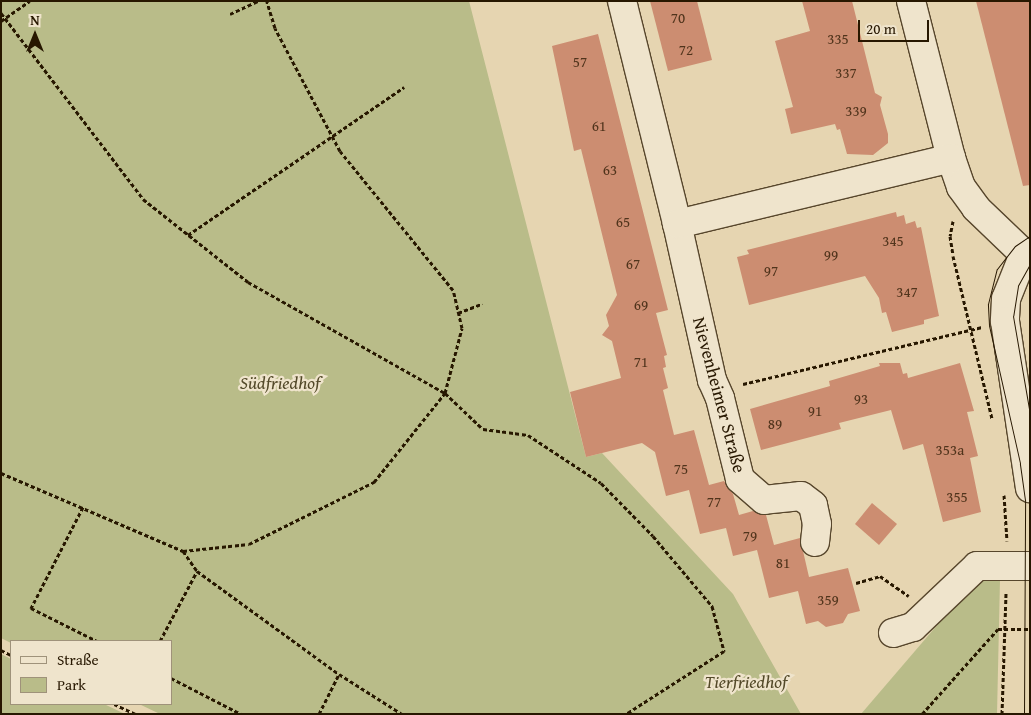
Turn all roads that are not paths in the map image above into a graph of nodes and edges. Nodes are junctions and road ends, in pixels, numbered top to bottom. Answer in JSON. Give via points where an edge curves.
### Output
{"nodes":[{"id":1,"x":622,"y":1,"type":"edge"},
{"id":2,"x":911,"y":1,"type":"edge"},
{"id":3,"x":951,"y":158,"type":"junction"},
{"id":4,"x":677,"y":224,"type":"junction"},
{"id":5,"x":1027,"y":252,"type":"edge"},
{"id":6,"x":1023,"y":387,"type":"edge"},
{"id":7,"x":1030,"y":488,"type":"edge"},
{"id":8,"x":815,"y":542,"type":"dead end"},
{"id":9,"x":1018,"y":566,"type":"edge"},
{"id":10,"x":893,"y":633,"type":"dead end"}],
"edges":[{"from":1,"to":4,"type":"street","name":"Nievenheimer Straße"},
{"from":2,"to":3,"type":"street"},
{"from":3,"to":4,"type":"street"},
{"from":3,"to":5,"type":"street","via":[[970,200],[1003,237]]},
{"from":4,"to":8,"type":"street","name":"Nievenheimer Straße","via":[[712,380],[720,398],[740,479],[764,500],[801,496],[812,505]]},
{"from":5,"to":6,"type":"street","via":[[1006,300],[1005,321]]},
{"from":6,"to":7,"type":"street"},
{"from":9,"to":10,"type":"street","via":[[977,566],[912,627]]}]}
